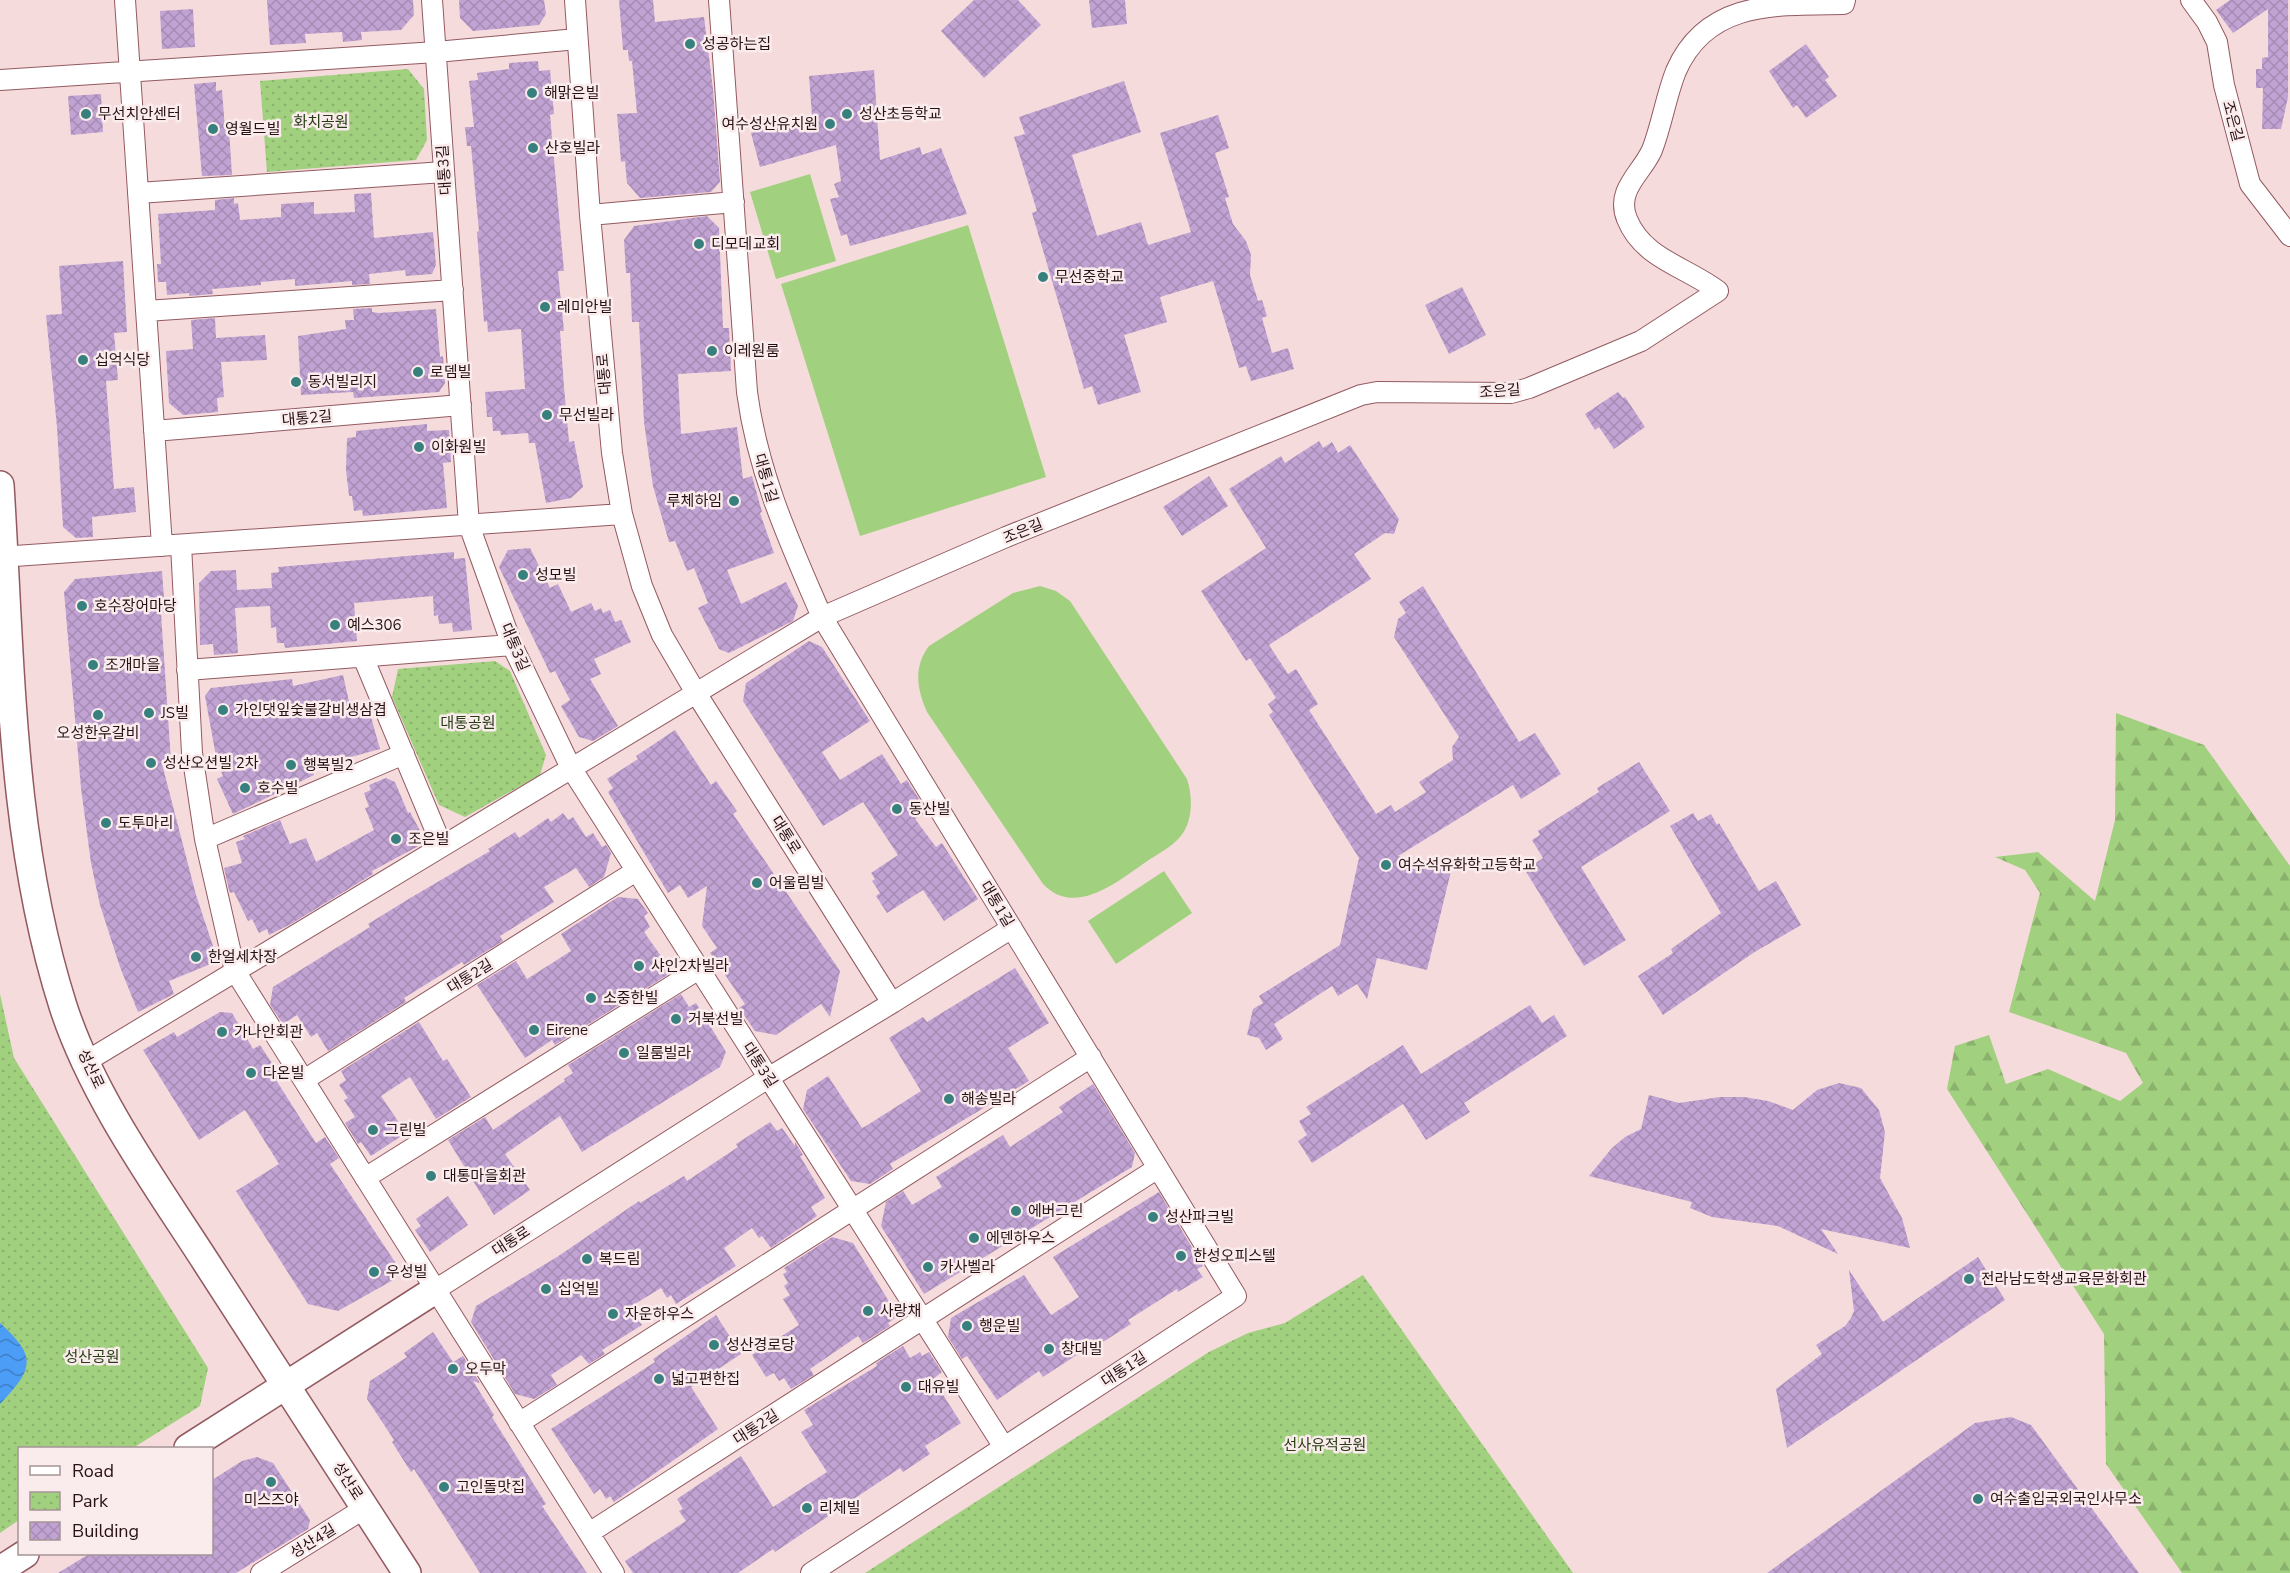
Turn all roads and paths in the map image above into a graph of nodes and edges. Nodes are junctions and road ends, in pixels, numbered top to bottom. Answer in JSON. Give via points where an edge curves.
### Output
{"nodes":[{"id":1,"x":125,"y":0,"type":"edge"},
{"id":2,"x":432,"y":0,"type":"edge"},
{"id":3,"x":575,"y":0,"type":"edge"},
{"id":4,"x":719,"y":0,"type":"edge"},
{"id":5,"x":1845,"y":0,"type":"edge"},
{"id":6,"x":2191,"y":0,"type":"edge"},
{"id":7,"x":577,"y":39,"type":"junction"},
{"id":8,"x":436,"y":52,"type":"junction"},
{"id":9,"x":130,"y":73,"type":"junction"},
{"id":10,"x":0,"y":80,"type":"edge"},
{"id":11,"x":444,"y":172,"type":"junction"},
{"id":12,"x":138,"y":193,"type":"junction"},
{"id":13,"x":734,"y":202,"type":"junction"},
{"id":14,"x":590,"y":215,"type":"junction"},
{"id":15,"x":2290,"y":236,"type":"edge"},
{"id":16,"x":453,"y":290,"type":"junction"},
{"id":17,"x":146,"y":311,"type":"junction"},
{"id":18,"x":461,"y":405,"type":"junction"},
{"id":19,"x":154,"y":431,"type":"junction"},
{"id":20,"x":0,"y":485,"type":"edge"},
{"id":21,"x":622,"y":514,"type":"junction"},
{"id":22,"x":469,"y":525,"type":"junction"},
{"id":23,"x":172,"y":545,"type":"junction"},
{"id":24,"x":2,"y":557,"type":"edge"},
{"id":25,"x":822,"y":617,"type":"junction"},
{"id":26,"x":512,"y":645,"type":"junction"},
{"id":27,"x":363,"y":657,"type":"junction"},
{"id":28,"x":187,"y":670,"type":"junction"},
{"id":29,"x":696,"y":693,"type":"junction"},
{"id":30,"x":404,"y":754,"type":"junction"},
{"id":31,"x":571,"y":768,"type":"junction"},
{"id":32,"x":205,"y":839,"type":"junction"},
{"id":33,"x":442,"y":846,"type":"junction"},
{"id":34,"x":636,"y":871,"type":"junction"},
{"id":35,"x":1012,"y":928,"type":"junction"},
{"id":36,"x":699,"y":969,"type":"junction"},
{"id":37,"x":235,"y":971,"type":"junction"},
{"id":38,"x":892,"y":1003,"type":"junction"},
{"id":39,"x":1090,"y":1057,"type":"junction"},
{"id":40,"x":87,"y":1061,"type":"junction"},
{"id":41,"x":768,"y":1078,"type":"junction"},
{"id":42,"x":304,"y":1080,"type":"junction"},
{"id":43,"x":1158,"y":1168,"type":"junction"},
{"id":44,"x":365,"y":1178,"type":"junction"},
{"id":45,"x":852,"y":1209,"type":"junction"},
{"id":46,"x":435,"y":1290,"type":"junction"},
{"id":47,"x":923,"y":1320,"type":"junction"},
{"id":48,"x":286,"y":1385,"type":"junction"},
{"id":49,"x":519,"y":1423,"type":"junction"},
{"id":50,"x":191,"y":1447,"type":"edge"},
{"id":51,"x":1004,"y":1448,"type":"junction"},
{"id":52,"x":365,"y":1508,"type":"junction"},
{"id":53,"x":589,"y":1533,"type":"junction"},
{"id":54,"x":23,"y":1555,"type":"edge"},
{"id":55,"x":0,"y":1569,"type":"edge"},
{"id":56,"x":261,"y":1573,"type":"edge"},
{"id":57,"x":407,"y":1573,"type":"edge"},
{"id":58,"x":614,"y":1573,"type":"edge"},
{"id":59,"x":811,"y":1573,"type":"edge"}],
"edges":[{"from":1,"to":9,"type":"street"},
{"from":2,"to":8,"type":"street","name":"대통3길"},
{"from":3,"to":7,"type":"street","name":"대통로"},
{"from":4,"to":13,"type":"street","name":"대통1길"},
{"from":5,"to":25,"type":"street","name":"조은길","via":[[1844,4],[1759,6],[1725,14],[1703,31],[1683,57],[1652,149],[1631,181],[1624,207],[1637,235],[1661,258],[1718,291],[1641,341],[1511,393],[1361,395],[1018,533]]},
{"from":6,"to":15,"type":"street","name":"조은길","via":[[2217,42],[2224,86],[2250,184]]},
{"from":7,"to":8,"type":"street"},
{"from":7,"to":14,"type":"street","name":"대통로"},
{"from":8,"to":9,"type":"street"},
{"from":8,"to":11,"type":"street","name":"대통3길"},
{"from":9,"to":10,"type":"street"},
{"from":9,"to":12,"type":"street"},
{"from":11,"to":12,"type":"street"},
{"from":11,"to":16,"type":"street","name":"대통3길"},
{"from":12,"to":17,"type":"street"},
{"from":13,"to":14,"type":"street"},
{"from":13,"to":25,"type":"street","name":"대통1길","via":[[751,426],[773,505]]},
{"from":14,"to":21,"type":"street","name":"대통로","via":[[612,453]]},
{"from":16,"to":17,"type":"street"},
{"from":16,"to":18,"type":"street","name":"대통3길"},
{"from":17,"to":19,"type":"street"},
{"from":18,"to":19,"type":"street","name":"대통2길"},
{"from":18,"to":22,"type":"street","name":"대통3길"},
{"from":19,"to":23,"type":"street"},
{"from":20,"to":24,"type":"street","name":"성산로"},
{"from":21,"to":22,"type":"street"},
{"from":21,"to":29,"type":"street","name":"대통로","via":[[652,611]]},
{"from":22,"to":23,"type":"street"},
{"from":22,"to":26,"type":"street","name":"대통3길"},
{"from":23,"to":24,"type":"street"},
{"from":23,"to":28,"type":"street"},
{"from":24,"to":40,"type":"street","name":"성산로","via":[[23,828],[31,880],[64,1009]]},
{"from":25,"to":29,"type":"street"},
{"from":25,"to":35,"type":"street","name":"대통1길"},
{"from":26,"to":27,"type":"street"},
{"from":26,"to":31,"type":"street","name":"대통3길"},
{"from":27,"to":28,"type":"street"},
{"from":27,"to":30,"type":"street"},
{"from":28,"to":32,"type":"street","via":[[192,753]]},
{"from":29,"to":31,"type":"street"},
{"from":29,"to":38,"type":"street","name":"대통로"},
{"from":30,"to":32,"type":"street"},
{"from":30,"to":33,"type":"street"},
{"from":31,"to":33,"type":"street"},
{"from":31,"to":34,"type":"street","name":"대통3길"},
{"from":32,"to":37,"type":"street"},
{"from":33,"to":37,"type":"street"},
{"from":34,"to":36,"type":"street","name":"대통3길"},
{"from":34,"to":42,"type":"street","name":"대통2길"},
{"from":35,"to":38,"type":"street"},
{"from":35,"to":39,"type":"street","name":"대통1길"},
{"from":36,"to":41,"type":"street","name":"대통3길"},
{"from":36,"to":44,"type":"street"},
{"from":37,"to":40,"type":"street"},
{"from":37,"to":42,"type":"street"},
{"from":38,"to":41,"type":"street","name":"대통로"},
{"from":39,"to":43,"type":"street","name":"대통1길"},
{"from":39,"to":45,"type":"street"},
{"from":40,"to":48,"type":"street","name":"성산로","via":[[164,1197]]},
{"from":41,"to":45,"type":"street","name":"대통3길"},
{"from":41,"to":46,"type":"street","name":"대통로"},
{"from":42,"to":44,"type":"street"},
{"from":43,"to":47,"type":"street"},
{"from":43,"to":51,"type":"street","name":"대통1길","via":[[1236,1296]]},
{"from":44,"to":46,"type":"street"},
{"from":45,"to":47,"type":"street","name":"대통3길"},
{"from":45,"to":49,"type":"street"},
{"from":46,"to":48,"type":"street","name":"대통로"},
{"from":46,"to":49,"type":"street"},
{"from":47,"to":51,"type":"street","name":"대통3길"},
{"from":47,"to":53,"type":"street","name":"대통2길"},
{"from":48,"to":50,"type":"street","name":"대통로"},
{"from":48,"to":52,"type":"street","name":"성산로"},
{"from":49,"to":53,"type":"street"},
{"from":51,"to":59,"type":"street","name":"대통1길"},
{"from":52,"to":56,"type":"street","name":"성산4길"},
{"from":52,"to":57,"type":"street","name":"성산로"},
{"from":53,"to":58,"type":"street"},
{"from":54,"to":55,"type":"street"}]}
